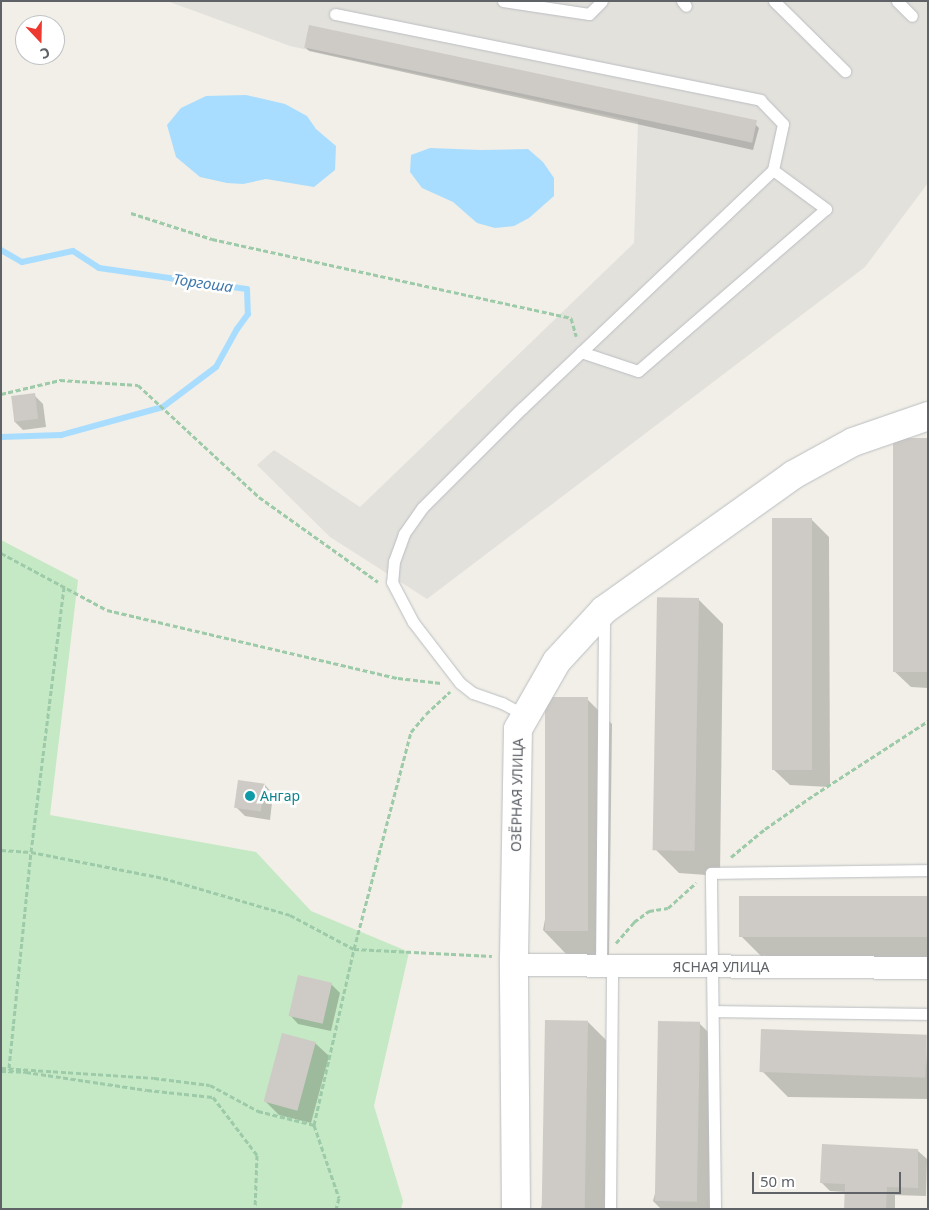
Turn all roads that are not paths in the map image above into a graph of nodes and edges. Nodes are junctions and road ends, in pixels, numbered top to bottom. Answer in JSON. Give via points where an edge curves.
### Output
{"nodes":[{"id":1,"x":503,"y":1,"type":"edge"},
{"id":2,"x":774,"y":1,"type":"edge"},
{"id":3,"x":897,"y":1,"type":"edge"},
{"id":4,"x":595,"y":4,"type":"edge"},
{"id":5,"x":335,"y":14,"type":"dead end"},
{"id":6,"x":912,"y":16,"type":"dead end"},
{"id":7,"x":845,"y":71,"type":"dead end"},
{"id":8,"x":773,"y":170,"type":"junction"},
{"id":9,"x":581,"y":352,"type":"junction"},
{"id":10,"x":928,"y":416,"type":"edge"},
{"id":11,"x":604,"y":610,"type":"junction"},
{"id":12,"x":526,"y":716,"type":"junction"},
{"id":13,"x":928,"y":870,"type":"edge"},
{"id":14,"x":507,"y":961,"type":"junction"},
{"id":15,"x":605,"y":962,"type":"junction"},
{"id":16,"x":713,"y":967,"type":"junction"},
{"id":17,"x":928,"y":968,"type":"edge"},
{"id":18,"x":713,"y":1011,"type":"junction"},
{"id":19,"x":928,"y":1014,"type":"edge"},
{"id":20,"x":516,"y":1209,"type":"edge"},
{"id":21,"x":610,"y":1209,"type":"edge"},
{"id":22,"x":715,"y":1209,"type":"edge"}],
"edges":[{"from":1,"to":4,"type":"lane","via":[[589,14]]},
{"from":2,"to":7,"type":"lane"},
{"from":3,"to":6,"type":"lane"},
{"from":5,"to":8,"type":"lane","via":[[760,100],[783,124]]},
{"from":8,"to":9,"type":"lane"},
{"from":8,"to":9,"type":"lane","via":[[826,209],[638,371]]},
{"from":9,"to":12,"type":"lane","via":[[422,508],[404,534],[394,561],[392,582],[399,597],[413,622],[460,683],[473,693]]},
{"from":10,"to":11,"type":"street","name":"ОЗЁРНАЯ УЛИЦА","via":[[853,442],[793,475]]},
{"from":11,"to":12,"type":"street","name":"ОЗЁРНАЯ УЛИЦА","via":[[557,661]]},
{"from":11,"to":15,"type":"lane"},
{"from":12,"to":14,"type":"street","name":"ОЗЁРНАЯ УЛИЦА","via":[[518,729]]},
{"from":13,"to":16,"type":"lane","via":[[711,873]]},
{"from":14,"to":15,"type":"street","name":"ЯСНАЯ УЛИЦА"},
{"from":14,"to":20,"type":"street","name":"ОЗЁРНАЯ УЛИЦА"},
{"from":15,"to":16,"type":"street","name":"ЯСНАЯ УЛИЦА"},
{"from":15,"to":21,"type":"lane"},
{"from":16,"to":17,"type":"street","name":"ЯСНАЯ УЛИЦА"},
{"from":16,"to":18,"type":"lane"},
{"from":18,"to":19,"type":"lane"},
{"from":18,"to":22,"type":"lane"}]}
